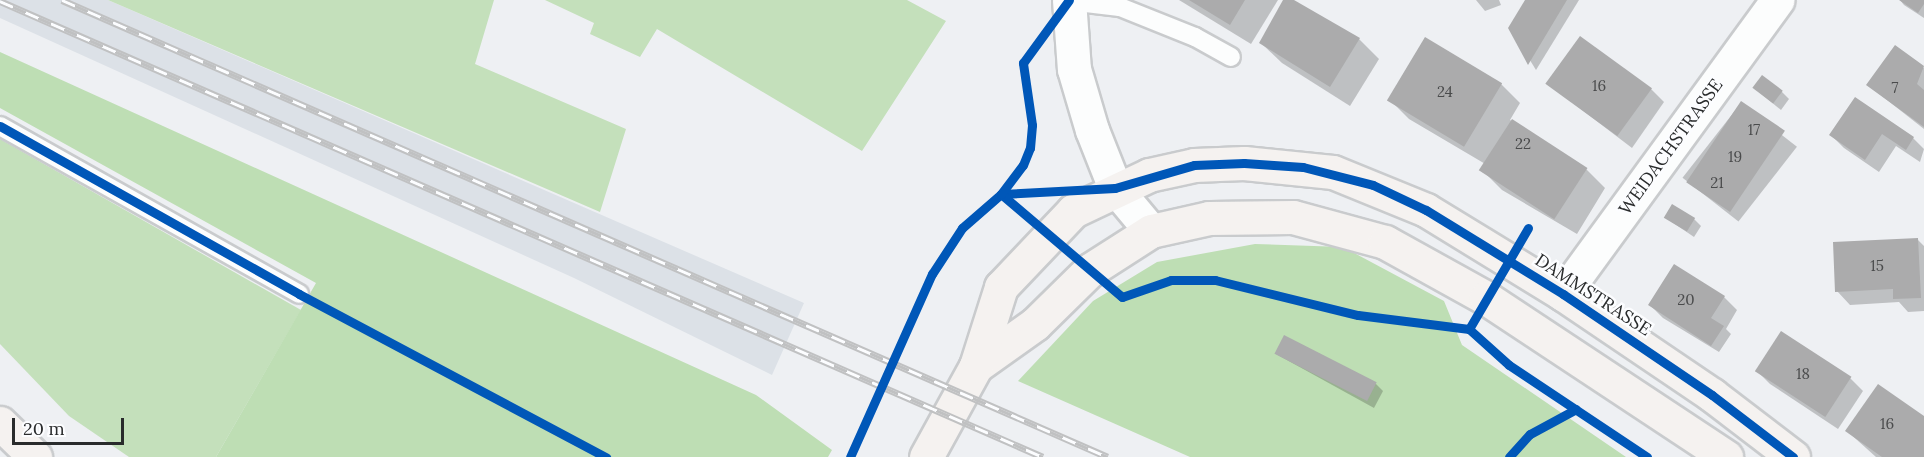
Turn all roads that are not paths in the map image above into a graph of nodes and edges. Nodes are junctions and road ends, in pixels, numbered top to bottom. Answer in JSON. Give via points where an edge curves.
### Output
{"nodes":[{"id":1,"x":1069,"y":0,"type":"edge"},
{"id":2,"x":1777,"y":0,"type":"edge"},
{"id":3,"x":1231,"y":57,"type":"dead end"},
{"id":4,"x":0,"y":126,"type":"edge"},
{"id":5,"x":1115,"y":188,"type":"junction"},
{"id":6,"x":1151,"y":231,"type":"junction"},
{"id":7,"x":299,"y":294,"type":"dead end"},
{"id":8,"x":1563,"y":294,"type":"junction"},
{"id":9,"x":976,"y":366,"type":"junction"},
{"id":10,"x":0,"y":423,"type":"edge"},
{"id":11,"x":35,"y":457,"type":"edge"},
{"id":12,"x":926,"y":457,"type":"edge"},
{"id":13,"x":1726,"y":457,"type":"edge"},
{"id":14,"x":1794,"y":457,"type":"edge"}],
"edges":[{"from":1,"to":3,"type":"lane","via":[[1120,7],[1195,37]]},
{"from":1,"to":5,"type":"street","via":[[1074,69]]},
{"from":2,"to":8,"type":"street","name":"WEIDACHSTRASSE"},
{"from":4,"to":7,"type":"lane"},
{"from":5,"to":6,"type":"street"},
{"from":5,"to":8,"type":"street","name":"DAMMSTRASSE","via":[[1194,165],[1244,163],[1333,172],[1426,210]]},
{"from":5,"to":9,"type":"street","name":"DAMMSTRASSE","via":[[1073,211],[1001,287]]},
{"from":6,"to":9,"type":"street","name":"DAMMSTRASSE","via":[[1090,270],[1035,324]]},
{"from":6,"to":13,"type":"street","name":"DAMMSTRASSE","via":[[1209,218],[1293,217],[1385,242],[1486,298]]},
{"from":8,"to":14,"type":"street","name":"DAMMSTRASSE","via":[[1712,395]]},
{"from":9,"to":12,"type":"street","name":"DAMMSTRASSE"},
{"from":10,"to":11,"type":"street"}]}
